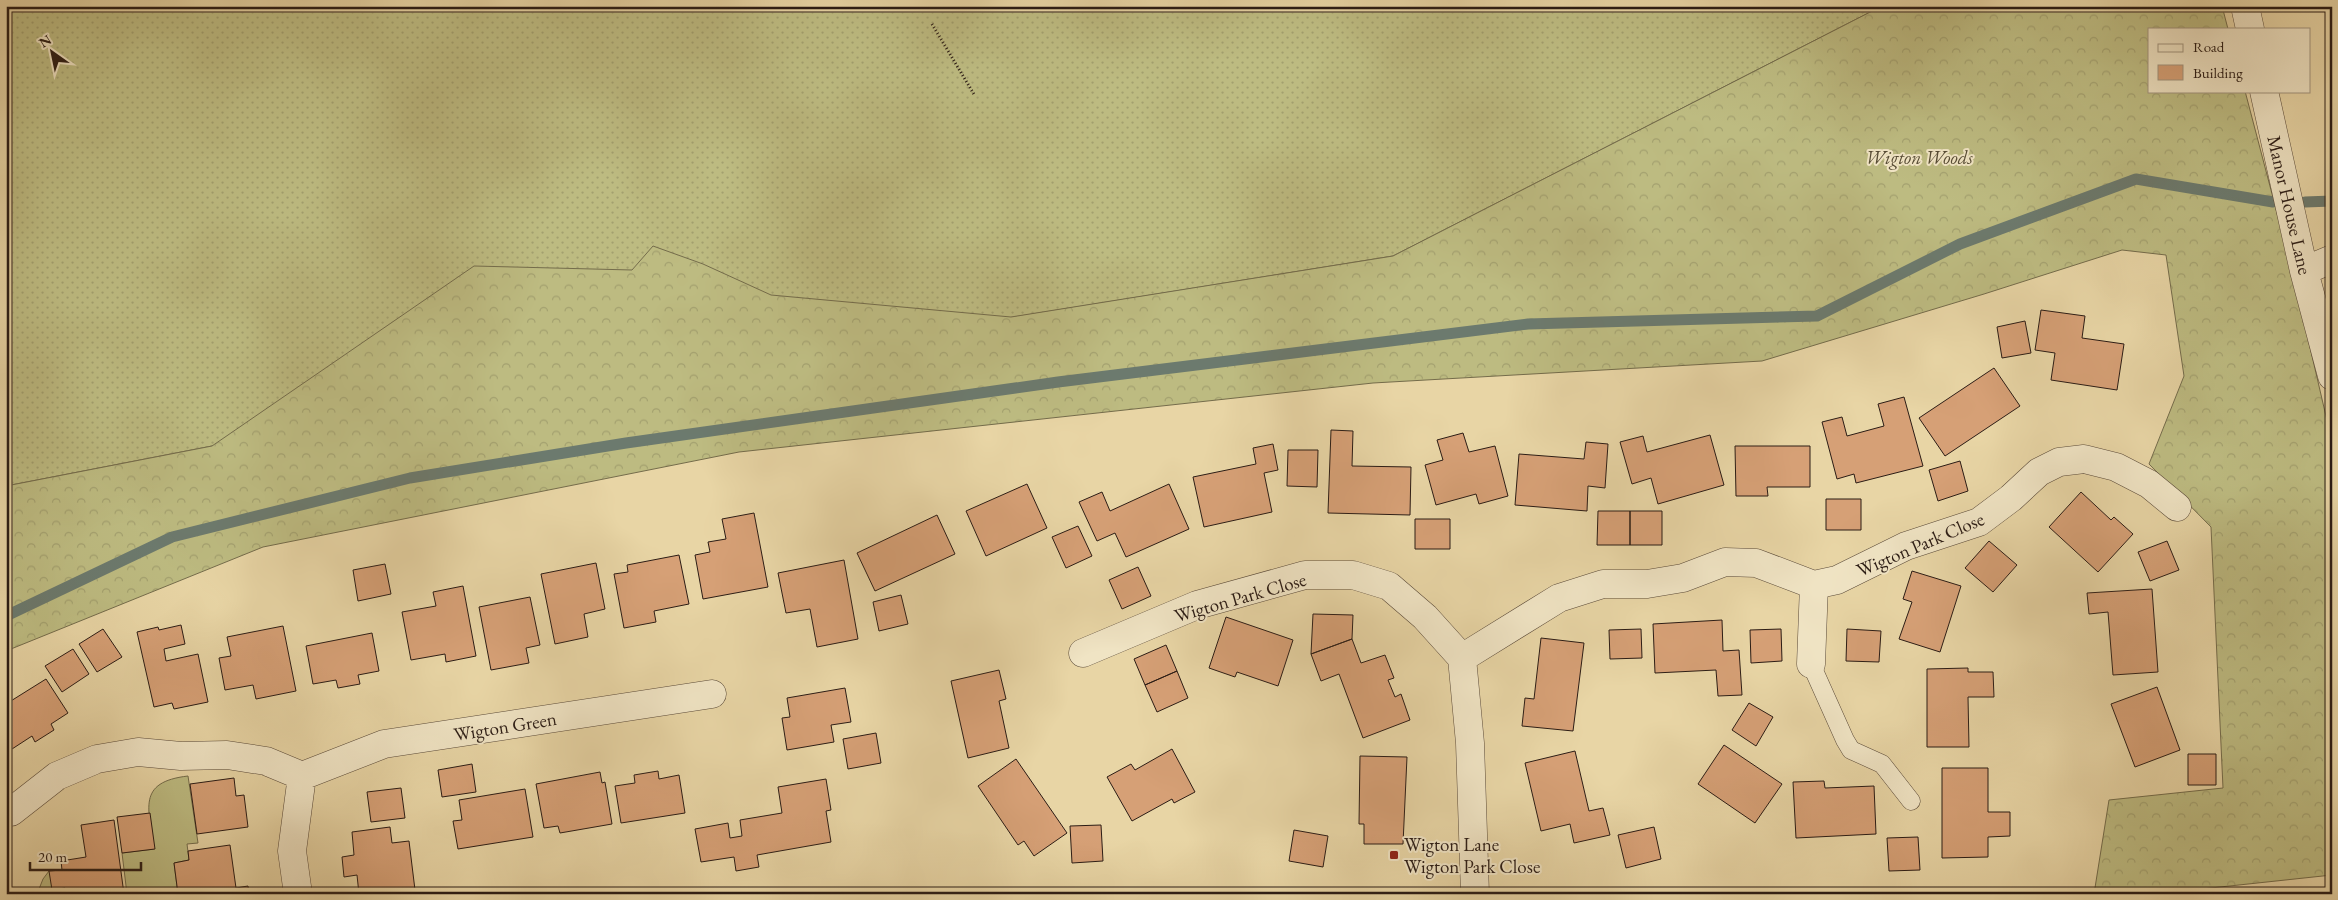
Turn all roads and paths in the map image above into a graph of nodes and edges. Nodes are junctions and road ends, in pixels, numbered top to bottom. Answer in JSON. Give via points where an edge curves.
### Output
{"nodes":[{"id":1,"x":2245,"y":6,"type":"edge"},
{"id":2,"x":932,"y":24,"type":"dead end"},
{"id":3,"x":2250,"y":28,"type":"edge"},
{"id":4,"x":2264,"y":92,"type":"edge"},
{"id":5,"x":975,"y":96,"type":"dead end"},
{"id":6,"x":2332,"y":259,"type":"edge"},
{"id":7,"x":2304,"y":271,"type":"junction"},
{"id":8,"x":2332,"y":376,"type":"edge"},
{"id":9,"x":2177,"y":507,"type":"dead end"},
{"id":10,"x":1814,"y":585,"type":"junction"},
{"id":11,"x":1083,"y":653,"type":"dead end"},
{"id":12,"x":1462,"y":658,"type":"junction"},
{"id":13,"x":1811,"y":664,"type":"joint"},
{"id":14,"x":712,"y":694,"type":"dead end"},
{"id":15,"x":302,"y":776,"type":"junction"},
{"id":16,"x":1911,"y":801,"type":"dead end"},
{"id":17,"x":11,"y":812,"type":"dead end"},
{"id":18,"x":298,"y":894,"type":"edge"},
{"id":19,"x":1475,"y":894,"type":"edge"}],
"edges":[{"from":1,"to":3,"type":"street"},
{"from":2,"to":5,"type":"path"},
{"from":4,"to":7,"type":"street","name":"Manor House Lane"},
{"from":6,"to":7,"type":"street"},
{"from":7,"to":8,"type":"street","name":"Manor House Lane"},
{"from":9,"to":10,"type":"street","name":"Wigton Park Close","via":[[2149,484],[2116,467],[2084,459],[2059,462],[2039,472],[1979,522],[1906,546],[1837,580]]},
{"from":10,"to":12,"type":"street","via":[[1756,563],[1726,562],[1682,578],[1646,584],[1603,584],[1559,598]]},
{"from":10,"to":13,"type":"street"},
{"from":11,"to":12,"type":"street","name":"Wigton Park Close","via":[[1197,605],[1305,575],[1353,575],[1389,586]]},
{"from":12,"to":19,"type":"street","via":[[1470,743]]},
{"from":13,"to":16,"type":"lane","via":[[1852,750],[1882,764]]},
{"from":14,"to":15,"type":"street","name":"Wigton Green","via":[[384,744]]},
{"from":15,"to":17,"type":"street","via":[[266,761],[227,755],[181,756],[138,752],[97,759],[57,776]]},
{"from":15,"to":18,"type":"street","via":[[292,851]]}]}
